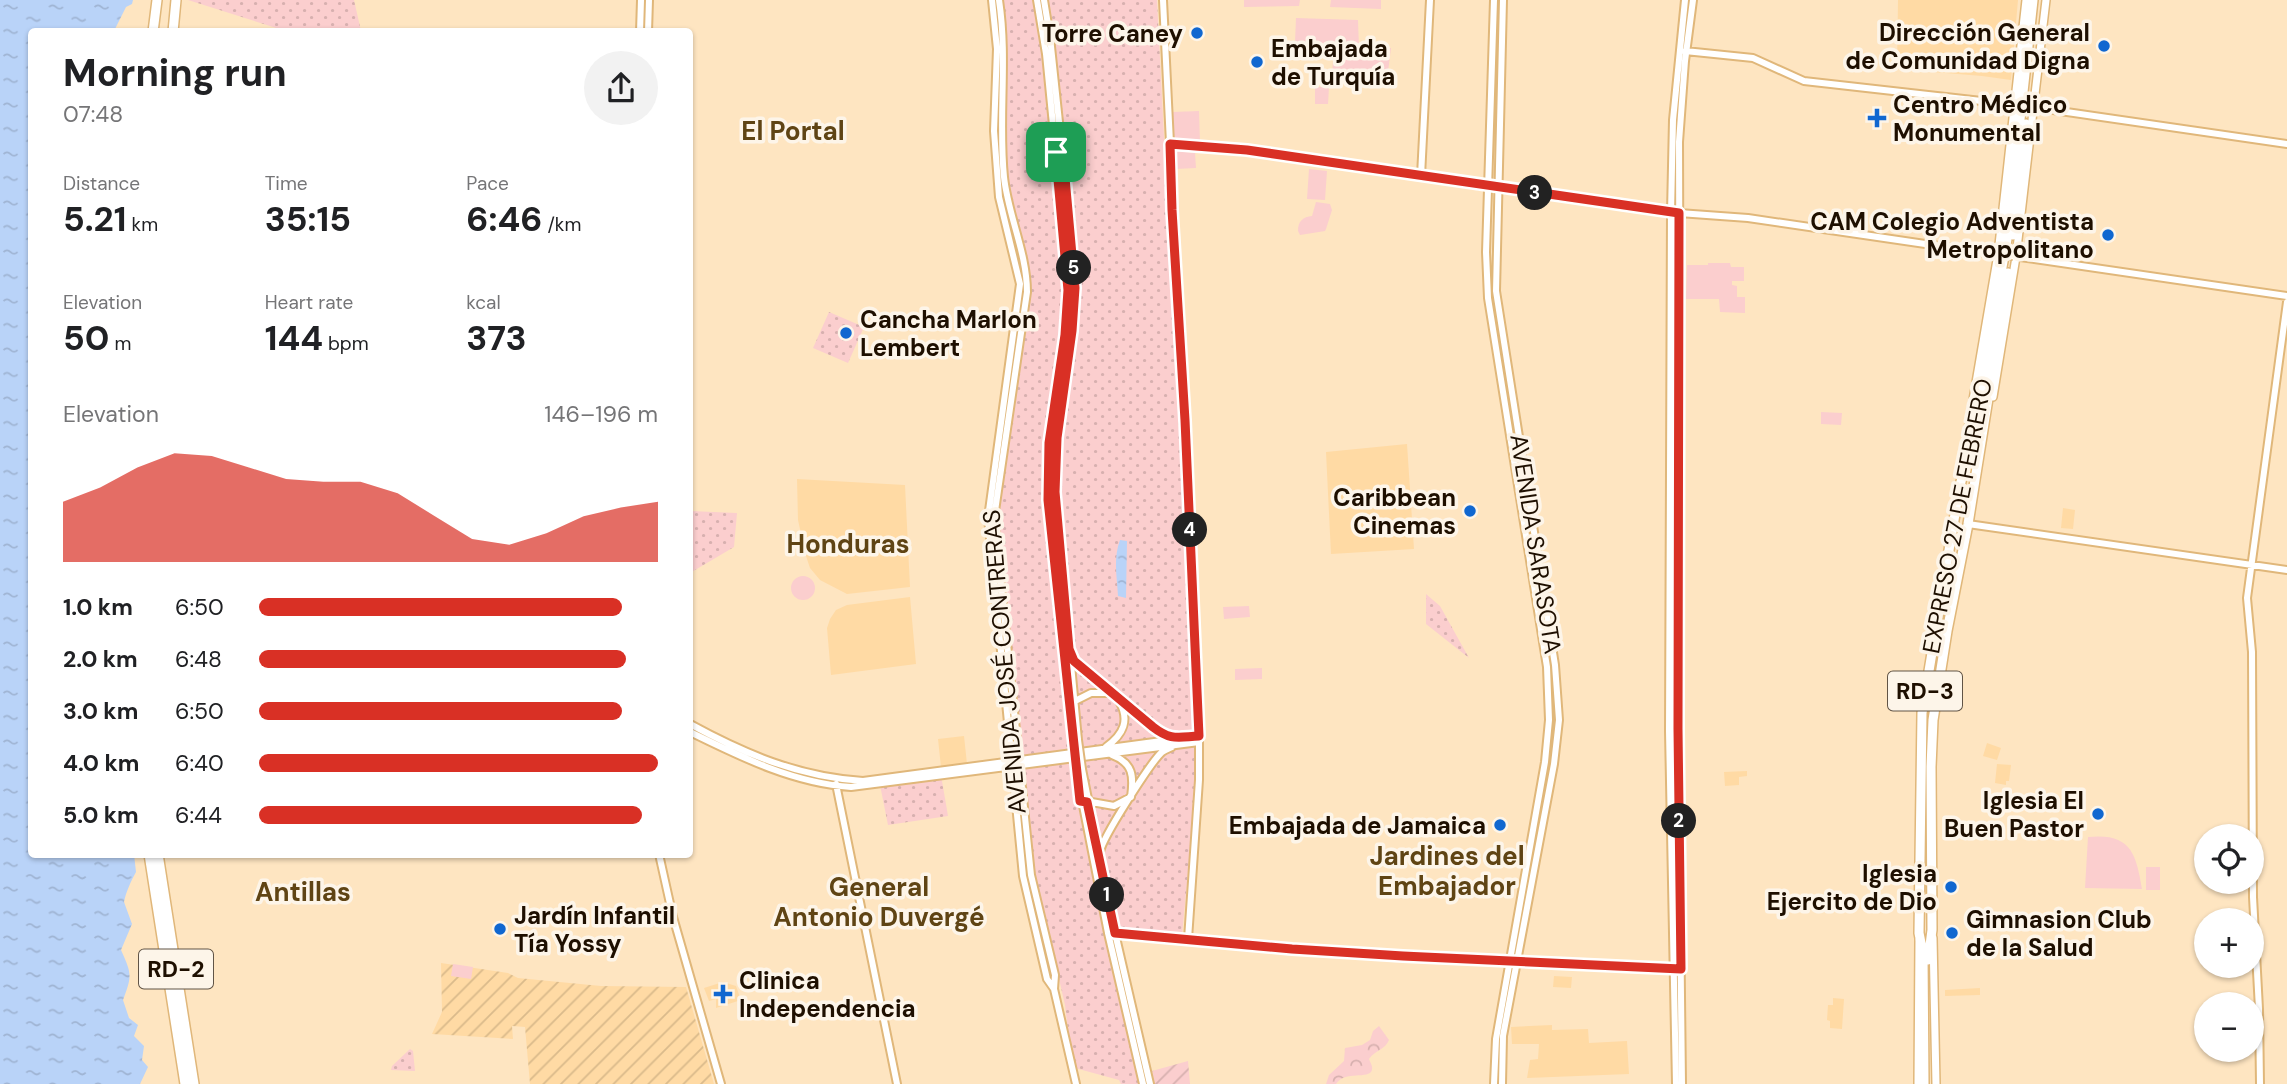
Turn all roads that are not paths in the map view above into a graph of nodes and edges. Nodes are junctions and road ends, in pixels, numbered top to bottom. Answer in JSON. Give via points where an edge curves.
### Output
{"nodes":[{"id":1,"x":158,"y":0,"type":"edge"},
{"id":2,"x":176,"y":0,"type":"edge"},
{"id":3,"x":641,"y":0,"type":"edge"},
{"id":4,"x":649,"y":0,"type":"edge"},
{"id":5,"x":992,"y":0,"type":"edge"},
{"id":6,"x":999,"y":0,"type":"edge"},
{"id":7,"x":1037,"y":0,"type":"edge"},
{"id":8,"x":1044,"y":0,"type":"edge"},
{"id":9,"x":1163,"y":0,"type":"edge"},
{"id":10,"x":1430,"y":0,"type":"edge"},
{"id":11,"x":1494,"y":0,"type":"edge"},
{"id":12,"x":1503,"y":0,"type":"edge"},
{"id":13,"x":1685,"y":0,"type":"edge"},
{"id":14,"x":1693,"y":0,"type":"edge"},
{"id":15,"x":2026,"y":0,"type":"edge"},
{"id":16,"x":2033,"y":0,"type":"edge"},
{"id":17,"x":2038,"y":0,"type":"edge"},
{"id":18,"x":2046,"y":0,"type":"edge"},
{"id":19,"x":153,"y":28,"type":"edge"},
{"id":20,"x":155,"y":28,"type":"edge"},
{"id":21,"x":169,"y":28,"type":"edge"},
{"id":22,"x":173,"y":28,"type":"edge"},
{"id":23,"x":639,"y":28,"type":"edge"},
{"id":24,"x":648,"y":28,"type":"edge"},
{"id":25,"x":2032,"y":33,"type":"junction"},
{"id":26,"x":1683,"y":50,"type":"junction"},
{"id":27,"x":2016,"y":105,"type":"junction"},
{"id":28,"x":2034,"y":108,"type":"junction"},
{"id":29,"x":1058,"y":134,"type":"junction"},
{"id":30,"x":1170,"y":144,"type":"junction"},
{"id":31,"x":2287,"y":144,"type":"edge"},
{"id":32,"x":1421,"y":176,"type":"junction"},
{"id":33,"x":1488,"y":186,"type":"junction"},
{"id":34,"x":1497,"y":188,"type":"junction"},
{"id":35,"x":1671,"y":212,"type":"junction"},
{"id":36,"x":1679,"y":213,"type":"junction"},
{"id":37,"x":2000,"y":255,"type":"junction"},
{"id":38,"x":2015,"y":257,"type":"junction"},
{"id":39,"x":2003,"y":286,"type":"junction"},
{"id":40,"x":2287,"y":296,"type":"edge"},
{"id":41,"x":2287,"y":302,"type":"edge"},
{"id":42,"x":1983,"y":430,"type":"junction"},
{"id":43,"x":1967,"y":452,"type":"junction"},
{"id":44,"x":1968,"y":524,"type":"junction"},
{"id":45,"x":2252,"y":564,"type":"junction"},
{"id":46,"x":2287,"y":570,"type":"edge"},
{"id":47,"x":1069,"y":649,"type":"junction"},
{"id":48,"x":1115,"y":694,"type":"junction"},
{"id":49,"x":1072,"y":703,"type":"junction"},
{"id":50,"x":693,"y":725,"type":"edge"},
{"id":51,"x":693,"y":733,"type":"edge"},
{"id":52,"x":1199,"y":739,"type":"junction"},
{"id":53,"x":1177,"y":741,"type":"junction"},
{"id":54,"x":1106,"y":751,"type":"junction"},
{"id":55,"x":1016,"y":763,"type":"junction"},
{"id":56,"x":837,"y":782,"type":"junction"},
{"id":57,"x":1131,"y":797,"type":"junction"},
{"id":58,"x":1084,"y":801,"type":"junction"},
{"id":59,"x":150,"y":858,"type":"edge"},
{"id":60,"x":159,"y":858,"type":"edge"},
{"id":61,"x":660,"y":858,"type":"edge"},
{"id":62,"x":1100,"y":864,"type":"junction"},
{"id":63,"x":1933,"y":930,"type":"junction"},
{"id":64,"x":1111,"y":933,"type":"junction"},
{"id":65,"x":1919,"y":933,"type":"junction"},
{"id":66,"x":1188,"y":939,"type":"junction"},
{"id":67,"x":1508,"y":962,"type":"junction"},
{"id":68,"x":1517,"y":963,"type":"junction"},
{"id":69,"x":1678,"y":968,"type":"junction"},
{"id":70,"x":1139,"y":1052,"type":"junction"},
{"id":71,"x":184,"y":1084,"type":"edge"},
{"id":72,"x":194,"y":1084,"type":"edge"},
{"id":73,"x":721,"y":1084,"type":"edge"},
{"id":74,"x":897,"y":1084,"type":"edge"},
{"id":75,"x":1076,"y":1084,"type":"edge"},
{"id":76,"x":1143,"y":1084,"type":"edge"},
{"id":77,"x":1150,"y":1084,"type":"edge"},
{"id":78,"x":1494,"y":1084,"type":"edge"},
{"id":79,"x":1502,"y":1084,"type":"edge"},
{"id":80,"x":1676,"y":1084,"type":"edge"},
{"id":81,"x":1682,"y":1084,"type":"edge"},
{"id":82,"x":1918,"y":1084,"type":"edge"},
{"id":83,"x":1927,"y":1084,"type":"edge"},
{"id":84,"x":1936,"y":1084,"type":"edge"},
{"id":85,"x":2260,"y":1084,"type":"edge"}],
"edges":[{"from":1,"to":19,"type":"highway"},
{"from":2,"to":22,"type":"highway"},
{"from":3,"to":23,"type":"main road"},
{"from":4,"to":24,"type":"main road"},
{"from":5,"to":55,"type":"main road","name":"AVENIDA JOSÉ CONTRERAS","via":[[999,197],[1020,284],[988,517]]},
{"from":6,"to":55,"type":"main road","name":"AVENIDA JOSÉ CONTRERAS","via":[[1004,176],[1027,283],[994,518]]},
{"from":7,"to":29,"type":"main road"},
{"from":8,"to":29,"type":"main road"},
{"from":9,"to":30,"type":"main road"},
{"from":10,"to":32,"type":"main road"},
{"from":11,"to":33,"type":"main road","name":"AVENIDA SARASOTA"},
{"from":12,"to":34,"type":"main road","name":"AVENIDA SARASOTA"},
{"from":13,"to":26,"type":"main road"},
{"from":14,"to":26,"type":"main road"},
{"from":15,"to":27,"type":"main road","number":"RD-3"},
{"from":16,"to":25,"type":"highway","number":"RD-3"},
{"from":17,"to":25,"type":"highway","number":"RD-3"},
{"from":18,"to":28,"type":"main road","number":"RD-3"},
{"from":20,"to":21,"type":"highway","via":[[164,23]]},
{"from":25,"to":39,"type":"highway","number":"RD-3"},
{"from":26,"to":27,"type":"main road","via":[[1753,58],[1804,81]]},
{"from":26,"to":35,"type":"main road","via":[[1672,120]]},
{"from":26,"to":36,"type":"main road"},
{"from":27,"to":28,"type":"main road","bridge":true},
{"from":27,"to":37,"type":"main road","number":"RD-3"},
{"from":28,"to":31,"type":"main road"},
{"from":28,"to":38,"type":"main road","number":"RD-3"},
{"from":29,"to":47,"type":"main road","via":[[1075,288],[1055,492]]},
{"from":29,"to":49,"type":"main road","via":[[1068,290],[1049,443],[1048,500]]},
{"from":30,"to":32,"type":"main road","via":[[1247,150]]},
{"from":30,"to":52,"type":"main road"},
{"from":32,"to":33,"type":"main road"},
{"from":33,"to":34,"type":"main road"},
{"from":33,"to":67,"type":"main road","name":"AVENIDA SARASOTA","via":[[1488,298],[1549,694],[1545,762]]},
{"from":34,"to":35,"type":"main road"},
{"from":34,"to":68,"type":"main road","name":"AVENIDA SARASOTA","via":[[1496,291],[1559,695],[1554,764]]},
{"from":35,"to":36,"type":"main road"},
{"from":35,"to":69,"type":"main road","via":[[1669,731]]},
{"from":36,"to":37,"type":"main road","via":[[1748,218]]},
{"from":36,"to":69,"type":"main road"},
{"from":37,"to":38,"type":"main road","bridge":true},
{"from":37,"to":43,"type":"main road","number":"RD-3"},
{"from":38,"to":40,"type":"main road"},
{"from":38,"to":42,"type":"main road","number":"RD-3","via":[[1988,424]]},
{"from":39,"to":42,"type":"highway","name":"EXPRESO 27 DE FEBRERO","number":"RD-3"},
{"from":39,"to":43,"type":"highway","name":"EXPRESO 27 DE FEBRERO","number":"RD-3"},
{"from":41,"to":45,"type":"main road"},
{"from":42,"to":44,"type":"highway","name":"EXPRESO 27 DE FEBRERO","number":"RD-3"},
{"from":43,"to":65,"type":"highway","name":"EXPRESO 27 DE FEBRERO","number":"RD-3","via":[[1922,713]]},
{"from":44,"to":45,"type":"main road"},
{"from":44,"to":63,"type":"highway","name":"EXPRESO 27 DE FEBRERO","number":"RD-3","via":[[1933,720]]},
{"from":45,"to":46,"type":"main road"},
{"from":45,"to":85,"type":"main road","via":[[2247,607],[2252,652],[2253,897]]},
{"from":47,"to":48,"type":"main road","via":[[1074,661]]},
{"from":47,"to":49,"type":"main road"},
{"from":48,"to":49,"type":"main road","via":[[1091,693]]},
{"from":48,"to":53,"type":"main road"},
{"from":48,"to":54,"type":"main road","via":[[1125,723]]},
{"from":49,"to":58,"type":"main road","bridge":true},
{"from":50,"to":56,"type":"main road","via":[[755,756]]},
{"from":51,"to":56,"type":"main road","via":[[752,762],[822,785]]},
{"from":52,"to":53,"type":"main road"},
{"from":52,"to":66,"type":"main road"},
{"from":53,"to":54,"type":"main road"},
{"from":53,"to":57,"type":"main road","via":[[1162,753]]},
{"from":54,"to":55,"type":"main road"},
{"from":54,"to":57,"type":"main road","via":[[1131,769]]},
{"from":55,"to":56,"type":"main road"},
{"from":55,"to":75,"type":"main road","name":"AVENIDA JOSÉ CONTRERAS","via":[[1023,876]]},
{"from":56,"to":74,"type":"main road"},
{"from":57,"to":58,"type":"main road","via":[[1114,806]]},
{"from":57,"to":62,"type":"main road","via":[[1101,845]]},
{"from":58,"to":62,"type":"main road"},
{"from":58,"to":64,"type":"main road"},
{"from":59,"to":71,"type":"highway","number":"RD-2"},
{"from":60,"to":72,"type":"highway","number":"RD-2"},
{"from":61,"to":73,"type":"main road"},
{"from":62,"to":64,"type":"main road"},
{"from":63,"to":83,"type":"highway","name":"EXPRESO 27 DE FEBRERO","number":"RD-3","via":[[1928,952]]},
{"from":63,"to":84,"type":"main road","number":"RD-3"},
{"from":64,"to":66,"type":"main road"},
{"from":64,"to":70,"type":"main road"},
{"from":65,"to":82,"type":"main road","number":"RD-3"},
{"from":65,"to":83,"type":"highway","name":"EXPRESO 27 DE FEBRERO","number":"RD-3"},
{"from":66,"to":67,"type":"main road"},
{"from":67,"to":68,"type":"main road"},
{"from":67,"to":78,"type":"main road","name":"AVENIDA SARASOTA"},
{"from":68,"to":69,"type":"main road"},
{"from":68,"to":79,"type":"main road","name":"AVENIDA SARASOTA","via":[[1503,1036]]},
{"from":69,"to":80,"type":"main road"},
{"from":69,"to":81,"type":"main road"},
{"from":70,"to":76,"type":"main road"},
{"from":70,"to":77,"type":"main road"}]}
